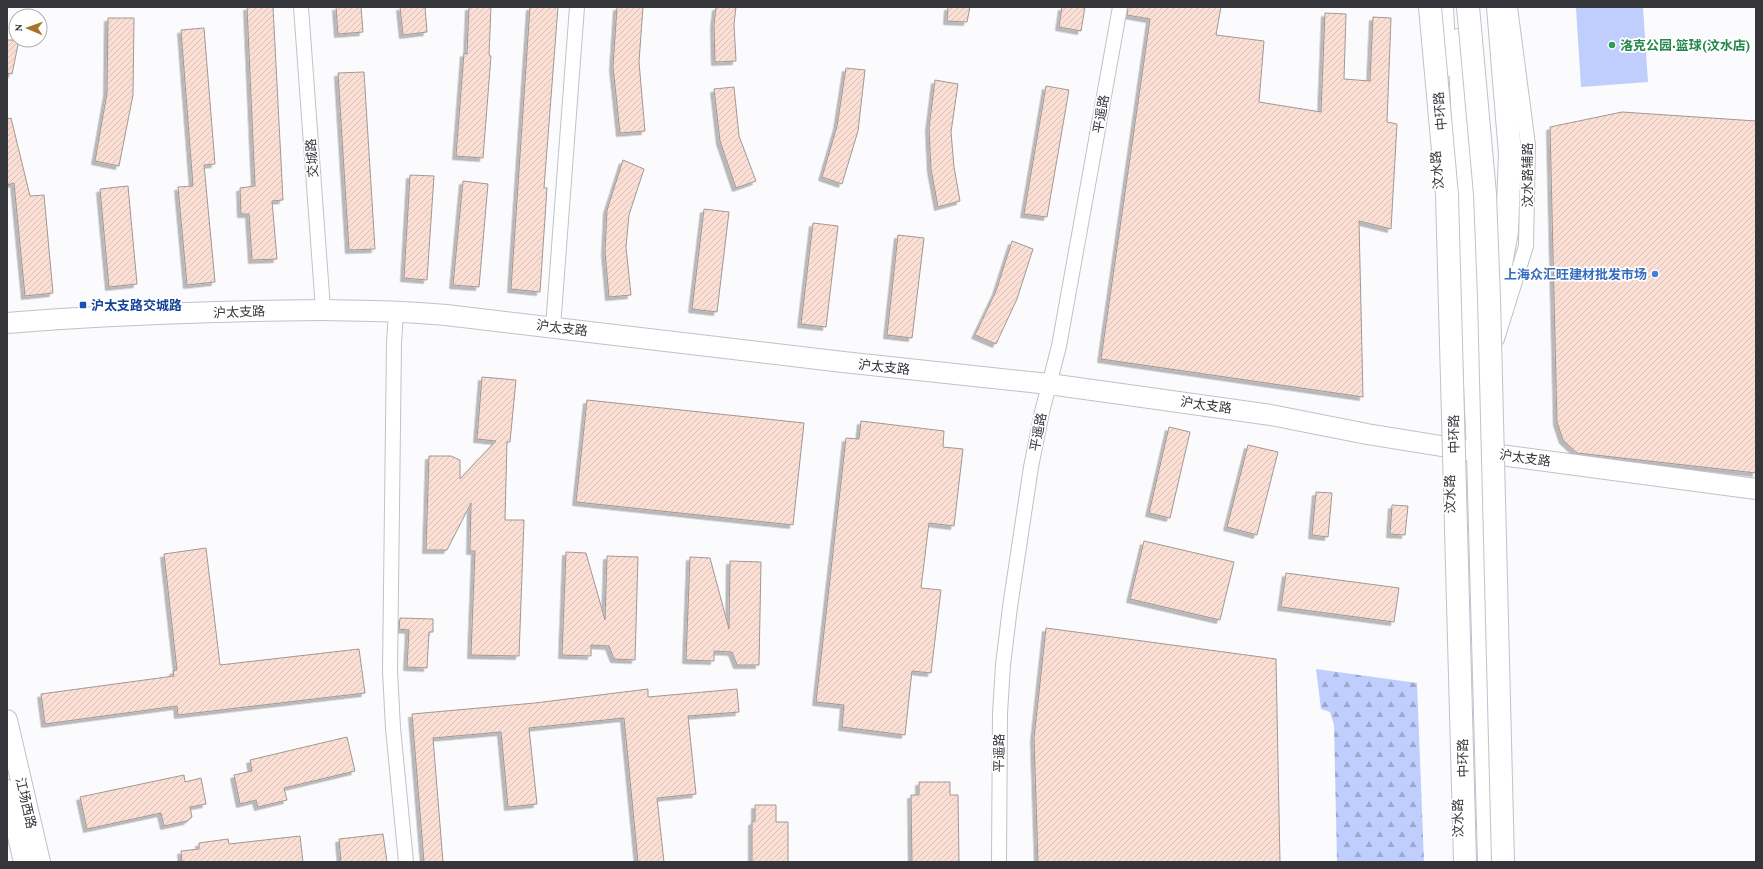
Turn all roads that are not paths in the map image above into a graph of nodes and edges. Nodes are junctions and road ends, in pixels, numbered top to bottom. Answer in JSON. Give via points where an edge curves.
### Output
{"nodes":[{"id":1,"x":301,"y":7,"type":"edge"},
{"id":2,"x":577,"y":7,"type":"edge"},
{"id":3,"x":1120,"y":7,"type":"edge"},
{"id":4,"x":1422,"y":7,"type":"edge"},
{"id":5,"x":1430,"y":7,"type":"edge"},
{"id":6,"x":1442,"y":7,"type":"edge"},
{"id":7,"x":1457,"y":7,"type":"edge"},
{"id":8,"x":1468,"y":7,"type":"edge"},
{"id":9,"x":1475,"y":7,"type":"edge"},
{"id":10,"x":1498,"y":7,"type":"edge"},
{"id":11,"x":1510,"y":7,"type":"edge"},
{"id":12,"x":1465,"y":175,"type":"junction"},
{"id":13,"x":1494,"y":229,"type":"junction"},
{"id":14,"x":1496,"y":297,"type":"junction"},
{"id":15,"x":322,"y":309,"type":"junction"},
{"id":16,"x":396,"y":311,"type":"junction"},
{"id":17,"x":7,"y":322,"type":"edge"},
{"id":18,"x":553,"y":327,"type":"junction"},
{"id":19,"x":1497,"y":339,"type":"junction"},
{"id":20,"x":1049,"y":384,"type":"junction"},
{"id":21,"x":1463,"y":449,"type":"junction"},
{"id":22,"x":1501,"y":455,"type":"junction"},
{"id":23,"x":1756,"y":489,"type":"edge"},
{"id":24,"x":7,"y":720,"type":"edge"},
{"id":25,"x":1485,"y":720,"type":"junction"},
{"id":26,"x":1509,"y":776,"type":"junction"},
{"id":27,"x":7,"y":790,"type":"edge"},
{"id":28,"x":24,"y":862,"type":"edge"},
{"id":29,"x":40,"y":862,"type":"edge"},
{"id":30,"x":406,"y":862,"type":"edge"},
{"id":31,"x":999,"y":862,"type":"edge"},
{"id":32,"x":1459,"y":862,"type":"edge"},
{"id":33,"x":1465,"y":862,"type":"edge"},
{"id":34,"x":1476,"y":862,"type":"edge"},
{"id":35,"x":1489,"y":862,"type":"edge"},
{"id":36,"x":1503,"y":862,"type":"edge"},
{"id":37,"x":1511,"y":862,"type":"edge"}],
"edges":[{"from":1,"to":15,"type":"street","name":"交城路"},
{"from":2,"to":18,"type":"street"},
{"from":3,"to":20,"type":"street","name":"平遥路","via":[[1059,346]]},
{"from":4,"to":21,"type":"main road","name":"汶水路"},
{"from":5,"to":33,"type":"main road","name":"中环路","bridge":true,"via":[[1447,196]]},
{"from":6,"to":21,"type":"main road","name":"汶水路"},
{"from":7,"to":12,"type":"main road","name":"汶水路"},
{"from":8,"to":36,"type":"main road","bridge":true,"via":[[1484,194],[1488,283]]},
{"from":9,"to":13,"type":"main road"},
{"from":10,"to":14,"type":"main road","via":[[1510,154],[1507,231]]},
{"from":11,"to":19,"type":"street","name":"汶水路辅路","via":[[1528,145],[1526,246]]},
{"from":12,"to":13,"type":"main road"},
{"from":12,"to":21,"type":"main road","name":"汶水路"},
{"from":13,"to":14,"type":"main road"},
{"from":14,"to":19,"type":"main road"},
{"from":15,"to":16,"type":"street","name":"沪太支路"},
{"from":15,"to":17,"type":"street","name":"沪太支路","via":[[114,315]]},
{"from":16,"to":18,"type":"street","name":"沪太支路"},
{"from":16,"to":30,"type":"street","via":[[390,671],[392,728]]},
{"from":18,"to":20,"type":"street","name":"沪太支路"},
{"from":19,"to":22,"type":"main road"},
{"from":20,"to":21,"type":"street","name":"沪太支路","via":[[1227,408]]},
{"from":20,"to":31,"type":"street","name":"平遥路","via":[[1026,497],[1003,665],[999,759]]},
{"from":21,"to":22,"type":"street","name":"沪太支路"},
{"from":21,"to":25,"type":"main road","name":"汶水路"},
{"from":21,"to":32,"type":"main road","name":"汶水路"},
{"from":21,"to":34,"type":"main road","name":"汶水路"},
{"from":22,"to":23,"type":"street","name":"沪太支路"},
{"from":22,"to":26,"type":"main road"},
{"from":24,"to":29,"type":"street","name":"江场西路"},
{"from":25,"to":26,"type":"main road"},
{"from":25,"to":35,"type":"main road","name":"汶水路"},
{"from":26,"to":37,"type":"main road"},
{"from":27,"to":28,"type":"street","name":"江场西路"}]}
